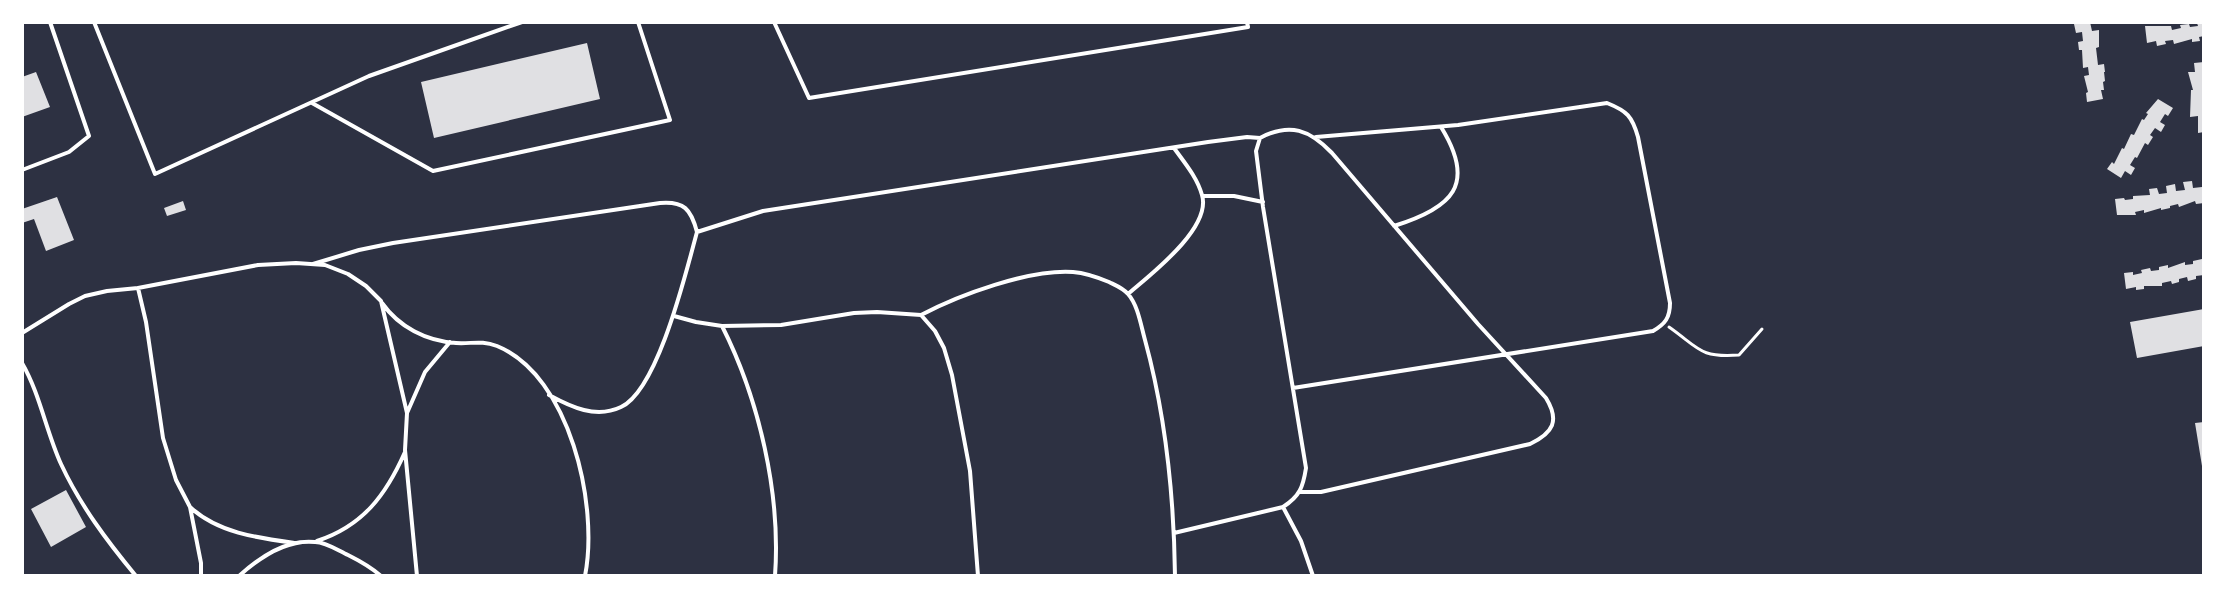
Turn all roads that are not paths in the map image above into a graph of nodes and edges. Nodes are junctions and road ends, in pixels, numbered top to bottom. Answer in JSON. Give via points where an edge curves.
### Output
{"nodes":[{"id":1,"x":50,"y":22,"type":"edge"},
{"id":2,"x":94,"y":22,"type":"edge"},
{"id":3,"x":522,"y":22,"type":"edge"},
{"id":4,"x":638,"y":22,"type":"edge"},
{"id":5,"x":774,"y":22,"type":"edge"},
{"id":6,"x":1247,"y":22,"type":"edge"},
{"id":7,"x":312,"y":103,"type":"junction"},
{"id":8,"x":1441,"y":127,"type":"junction"},
{"id":9,"x":1316,"y":137,"type":"junction"},
{"id":10,"x":1260,"y":138,"type":"junction"},
{"id":11,"x":1174,"y":148,"type":"junction"},
{"id":12,"x":22,"y":170,"type":"edge"},
{"id":13,"x":1203,"y":196,"type":"junction"},
{"id":14,"x":1263,"y":202,"type":"junction"},
{"id":15,"x":1394,"y":226,"type":"junction"},
{"id":16,"x":697,"y":232,"type":"junction"},
{"id":17,"x":313,"y":264,"type":"junction"},
{"id":18,"x":138,"y":288,"type":"junction"},
{"id":19,"x":1128,"y":294,"type":"junction"},
{"id":20,"x":381,"y":302,"type":"junction"},
{"id":21,"x":921,"y":315,"type":"junction"},
{"id":22,"x":674,"y":316,"type":"junction"},
{"id":23,"x":722,"y":326,"type":"junction"},
{"id":24,"x":22,"y":333,"type":"edge"},
{"id":25,"x":450,"y":342,"type":"junction"},
{"id":26,"x":1507,"y":355,"type":"junction"},
{"id":27,"x":22,"y":363,"type":"edge"},
{"id":28,"x":1293,"y":388,"type":"junction"},
{"id":29,"x":549,"y":395,"type":"junction"},
{"id":30,"x":407,"y":413,"type":"junction"},
{"id":31,"x":406,"y":450,"type":"junction"},
{"id":32,"x":1300,"y":492,"type":"junction"},
{"id":33,"x":190,"y":507,"type":"junction"},
{"id":34,"x":1283,"y":507,"type":"junction"},
{"id":35,"x":1174,"y":533,"type":"junction"},
{"id":36,"x":317,"y":542,"type":"junction"},
{"id":37,"x":297,"y":543,"type":"junction"},
{"id":38,"x":136,"y":576,"type":"edge"},
{"id":39,"x":201,"y":576,"type":"edge"},
{"id":40,"x":239,"y":576,"type":"edge"},
{"id":41,"x":381,"y":576,"type":"edge"},
{"id":42,"x":417,"y":576,"type":"edge"},
{"id":43,"x":585,"y":576,"type":"edge"},
{"id":44,"x":774,"y":576,"type":"edge"},
{"id":45,"x":978,"y":576,"type":"edge"},
{"id":46,"x":1175,"y":576,"type":"edge"},
{"id":47,"x":1313,"y":576,"type":"edge"}],
"edges":[{"from":1,"to":12,"type":"lane","via":[[89,136],[69,152]]},
{"from":2,"to":7,"type":"lane","via":[[155,174]]},
{"from":3,"to":7,"type":"lane","via":[[369,76]]},
{"from":4,"to":7,"type":"lane","via":[[670,120],[433,171]]},
{"from":5,"to":6,"type":"lane","via":[[809,98],[1248,27]]},
{"from":8,"to":9,"type":"lane"},
{"from":8,"to":15,"type":"lane","via":[[1451,142],[1456,160],[1459,176],[1455,191],[1441,205]]},
{"from":8,"to":26,"type":"lane","via":[[1607,103],[1634,121],[1670,314],[1664,324],[1652,331]]},
{"from":9,"to":10,"type":"lane","via":[[1298,130],[1273,131]]},
{"from":9,"to":15,"type":"lane"},
{"from":10,"to":11,"type":"lane","via":[[1246,137]]},
{"from":10,"to":14,"type":"lane","via":[[1256,151]]},
{"from":11,"to":13,"type":"lane"},
{"from":11,"to":16,"type":"lane","via":[[763,211]]},
{"from":13,"to":14,"type":"lane","via":[[1234,196]]},
{"from":13,"to":19,"type":"lane","via":[[1198,221],[1190,234]]},
{"from":14,"to":28,"type":"lane"},
{"from":15,"to":26,"type":"lane"},
{"from":16,"to":17,"type":"lane","via":[[694,220],[685,208],[676,202],[660,203],[393,244]]},
{"from":16,"to":22,"type":"lane"},
{"from":17,"to":18,"type":"lane","via":[[258,265]]},
{"from":17,"to":20,"type":"lane","via":[[348,274]]},
{"from":18,"to":24,"type":"lane","via":[[85,296]]},
{"from":18,"to":33,"type":"lane","via":[[164,438],[176,480]]},
{"from":19,"to":21,"type":"lane","via":[[1097,277],[1073,272],[1051,273],[962,296]]},
{"from":19,"to":35,"type":"lane","via":[[1140,324],[1159,398],[1168,453]]},
{"from":20,"to":25,"type":"lane","via":[[391,316],[406,327],[421,335]]},
{"from":20,"to":30,"type":"lane"},
{"from":21,"to":23,"type":"lane","via":[[854,313],[781,325]]},
{"from":21,"to":45,"type":"lane","via":[[944,348],[959,410],[970,471]]},
{"from":22,"to":23,"type":"lane"},
{"from":22,"to":29,"type":"lane","via":[[636,396],[622,407],[607,412],[588,412]]},
{"from":23,"to":44,"type":"lane","via":[[752,398],[769,473],[776,547]]},
{"from":25,"to":29,"type":"lane","via":[[480,341],[511,354],[531,369]]},
{"from":25,"to":30,"type":"lane","via":[[425,372]]},
{"from":26,"to":28,"type":"lane"},
{"from":26,"to":32,"type":"lane","via":[[1554,411],[1553,424],[1546,436],[1530,444],[1322,492]]},
{"from":27,"to":38,"type":"lane","via":[[32,381],[61,464],[108,542]]},
{"from":28,"to":32,"type":"lane","via":[[1306,468]]},
{"from":29,"to":43,"type":"lane","via":[[579,460],[589,535]]},
{"from":30,"to":31,"type":"lane"},
{"from":31,"to":36,"type":"lane","via":[[394,476],[370,509],[337,535]]},
{"from":31,"to":42,"type":"lane"},
{"from":32,"to":34,"type":"lane","via":[[1296,499]]},
{"from":33,"to":37,"type":"lane","via":[[201,517],[242,534]]},
{"from":33,"to":39,"type":"lane","via":[[200,553]]},
{"from":34,"to":35,"type":"lane"},
{"from":34,"to":47,"type":"lane","via":[[1301,542]]},
{"from":35,"to":46,"type":"lane"},
{"from":36,"to":37,"type":"lane"},
{"from":36,"to":41,"type":"lane","via":[[370,566]]},
{"from":37,"to":40,"type":"lane","via":[[257,559]]}]}
